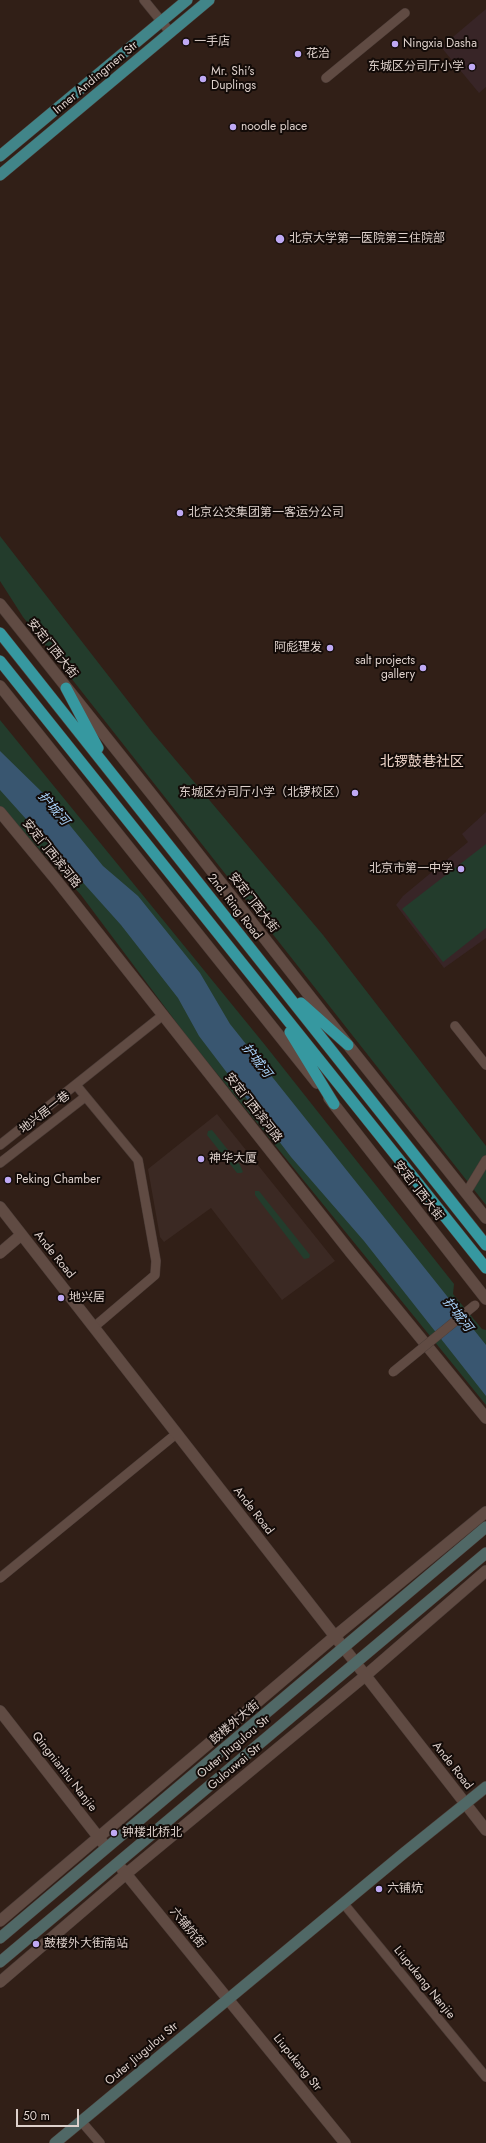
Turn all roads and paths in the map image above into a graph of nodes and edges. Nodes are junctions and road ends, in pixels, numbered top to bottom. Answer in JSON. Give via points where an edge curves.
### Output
{"nodes":[{"id":1,"x":144,"y":0,"type":"edge"},
{"id":2,"x":188,"y":0,"type":"edge"},
{"id":3,"x":209,"y":0,"type":"edge"},
{"id":4,"x":405,"y":13,"type":"dead end"},
{"id":5,"x":161,"y":22,"type":"junction"},
{"id":6,"x":170,"y":32,"type":"junction"},
{"id":7,"x":326,"y":78,"type":"dead end"},
{"id":8,"x":2,"y":151,"type":"edge"},
{"id":9,"x":0,"y":175,"type":"edge"},
{"id":10,"x":0,"y":604,"type":"edge"},
{"id":11,"x":0,"y":633,"type":"edge"},
{"id":12,"x":0,"y":661,"type":"edge"},
{"id":13,"x":0,"y":673,"type":"edge"},
{"id":14,"x":0,"y":686,"type":"edge"},
{"id":15,"x":66,"y":688,"type":"junction"},
{"id":16,"x":26,"y":693,"type":"junction"},
{"id":17,"x":110,"y":772,"type":"junction"},
{"id":18,"x":0,"y":812,"type":"edge"},
{"id":19,"x":276,"y":981,"type":"junction"},
{"id":20,"x":266,"y":992,"type":"junction"},
{"id":21,"x":163,"y":1015,"type":"junction"},
{"id":22,"x":455,"y":1026,"type":"dead end"},
{"id":23,"x":348,"y":1046,"type":"junction"},
{"id":24,"x":486,"y":1065,"type":"edge"},
{"id":25,"x":76,"y":1085,"type":"junction"},
{"id":26,"x":85,"y":1097,"type":"junction"},
{"id":27,"x":334,"y":1104,"type":"junction"},
{"id":28,"x":0,"y":1145,"type":"edge"},
{"id":29,"x":486,"y":1160,"type":"edge"},
{"id":30,"x":0,"y":1163,"type":"edge"},
{"id":31,"x":466,"y":1193,"type":"junction"},
{"id":32,"x":0,"y":1207,"type":"edge"},
{"id":33,"x":486,"y":1218,"type":"edge"},
{"id":34,"x":21,"y":1235,"type":"junction"},
{"id":35,"x":486,"y":1244,"type":"edge"},
{"id":36,"x":0,"y":1253,"type":"edge"},
{"id":37,"x":486,"y":1268,"type":"edge"},
{"id":38,"x":485,"y":1298,"type":"edge"},
{"id":39,"x":94,"y":1327,"type":"junction"},
{"id":40,"x":393,"y":1372,"type":"dead end"},
{"id":41,"x":486,"y":1418,"type":"edge"},
{"id":42,"x":176,"y":1434,"type":"junction"},
{"id":43,"x":486,"y":1512,"type":"edge"},
{"id":44,"x":486,"y":1527,"type":"edge"},
{"id":45,"x":486,"y":1553,"type":"edge"},
{"id":46,"x":486,"y":1571,"type":"edge"},
{"id":47,"x":0,"y":1578,"type":"edge"},
{"id":48,"x":334,"y":1636,"type":"junction"},
{"id":49,"x":344,"y":1648,"type":"junction"},
{"id":50,"x":356,"y":1663,"type":"junction"},
{"id":51,"x":365,"y":1676,"type":"junction"},
{"id":52,"x":0,"y":1711,"type":"edge"},
{"id":53,"x":486,"y":1787,"type":"edge"},
{"id":54,"x":465,"y":1804,"type":"junction"},
{"id":55,"x":486,"y":1830,"type":"edge"},
{"id":56,"x":99,"y":1838,"type":"junction"},
{"id":57,"x":107,"y":1848,"type":"junction"},
{"id":58,"x":117,"y":1862,"type":"junction"},
{"id":59,"x":126,"y":1874,"type":"junction"},
{"id":60,"x":344,"y":1904,"type":"junction"},
{"id":61,"x":0,"y":1921,"type":"edge"},
{"id":62,"x":0,"y":1938,"type":"edge"},
{"id":63,"x":0,"y":1962,"type":"edge"},
{"id":64,"x":0,"y":1982,"type":"edge"},
{"id":65,"x":228,"y":1999,"type":"junction"},
{"id":66,"x":486,"y":2077,"type":"edge"},
{"id":67,"x":81,"y":2121,"type":"junction"},
{"id":68,"x":55,"y":2143,"type":"edge"},
{"id":69,"x":100,"y":2143,"type":"edge"},
{"id":70,"x":345,"y":2143,"type":"edge"}],
"edges":[{"from":1,"to":5,"type":"street"},
{"from":2,"to":5,"type":"main road","name":"Inner Andingmen Str"},
{"from":3,"to":6,"type":"main road","name":"Inner Andingmen Str"},
{"from":4,"to":7,"type":"street"},
{"from":5,"to":6,"type":"street"},
{"from":5,"to":8,"type":"main road","name":"Inner Andingmen Str"},
{"from":6,"to":9,"type":"main road","name":"Inner Andingmen Str"},
{"from":10,"to":15,"type":"street","name":"安定门西大街"},
{"from":11,"to":17,"type":"highway","name":"2nd. Ring Road"},
{"from":12,"to":16,"type":"highway"},
{"from":13,"to":16,"type":"highway"},
{"from":14,"to":27,"type":"street","name":"安定门西大街"},
{"from":15,"to":17,"type":"highway"},
{"from":15,"to":23,"type":"street","name":"安定门西大街"},
{"from":16,"to":20,"type":"highway"},
{"from":17,"to":19,"type":"highway","name":"2nd. Ring Road"},
{"from":18,"to":21,"type":"street","name":"安定门西滨河路"},
{"from":19,"to":23,"type":"highway"},
{"from":19,"to":35,"type":"highway","name":"2nd. Ring Road"},
{"from":20,"to":27,"type":"highway"},
{"from":20,"to":37,"type":"highway"},
{"from":21,"to":25,"type":"street","name":"地兴居一巷"},
{"from":21,"to":41,"type":"street","name":"安定门西滨河路","via":[[346,1247]]},
{"from":22,"to":24,"type":"street"},
{"from":23,"to":31,"type":"street","name":"安定门西大街"},
{"from":25,"to":26,"type":"street"},
{"from":25,"to":28,"type":"street","name":"地兴居一巷"},
{"from":26,"to":30,"type":"street","name":"地兴居一巷"},
{"from":26,"to":39,"type":"street","via":[[138,1160],[156,1261],[156,1275]]},
{"from":27,"to":38,"type":"street","name":"安定门西大街"},
{"from":29,"to":31,"type":"street"},
{"from":31,"to":33,"type":"street","name":"安定门西大街"},
{"from":32,"to":34,"type":"street","name":"Ande Road"},
{"from":34,"to":36,"type":"street"},
{"from":34,"to":39,"type":"street","name":"Ande Road"},
{"from":38,"to":40,"type":"street","bridge":true},
{"from":39,"to":42,"type":"street","name":"Ande Road"},
{"from":42,"to":47,"type":"street"},
{"from":42,"to":48,"type":"street","name":"Ande Road"},
{"from":43,"to":48,"type":"street","name":"鼓楼外大街"},
{"from":44,"to":49,"type":"main road","name":"鼓楼外大街"},
{"from":45,"to":50,"type":"main road","name":"Outer Jiugulou Str"},
{"from":46,"to":51,"type":"street","name":"Gulouwai Str"},
{"from":48,"to":49,"type":"street","name":"Ande Road"},
{"from":48,"to":56,"type":"street","name":"鼓楼外大街"},
{"from":49,"to":50,"type":"street","name":"Ande Road"},
{"from":49,"to":57,"type":"main road","name":"鼓楼外大街"},
{"from":50,"to":51,"type":"street","name":"Ande Road"},
{"from":50,"to":58,"type":"main road","name":"Outer Jiugulou Str"},
{"from":51,"to":54,"type":"street","name":"Ande Road"},
{"from":51,"to":59,"type":"street","name":"Gulouwai Str"},
{"from":52,"to":56,"type":"street","name":"Qingnianhu Nanjie"},
{"from":53,"to":54,"type":"main road","name":"Outer Jiugulou Str"},
{"from":54,"to":55,"type":"street","name":"Ande Road"},
{"from":54,"to":60,"type":"main road","name":"Outer Jiugulou Str"},
{"from":56,"to":57,"type":"street","name":"Qingnianhu Nanjie"},
{"from":56,"to":61,"type":"street","name":"鼓楼外大街"},
{"from":57,"to":62,"type":"main road","name":"鼓楼外大街"},
{"from":58,"to":59,"type":"street","name":"六铺炕街"},
{"from":58,"to":63,"type":"main road","name":"Outer Jiugulou Str"},
{"from":59,"to":64,"type":"street","name":"Gulouwai Str"},
{"from":59,"to":65,"type":"street","name":"六铺炕街"},
{"from":60,"to":65,"type":"main road","name":"Outer Jiugulou Str"},
{"from":60,"to":66,"type":"street","name":"Liupukang Nanjie"},
{"from":65,"to":67,"type":"main road","name":"Outer Jiugulou Str"},
{"from":65,"to":70,"type":"street","name":"Liupukang Str"},
{"from":67,"to":68,"type":"main road","name":"Outer Jiugulou Str"},
{"from":67,"to":69,"type":"street"}]}
